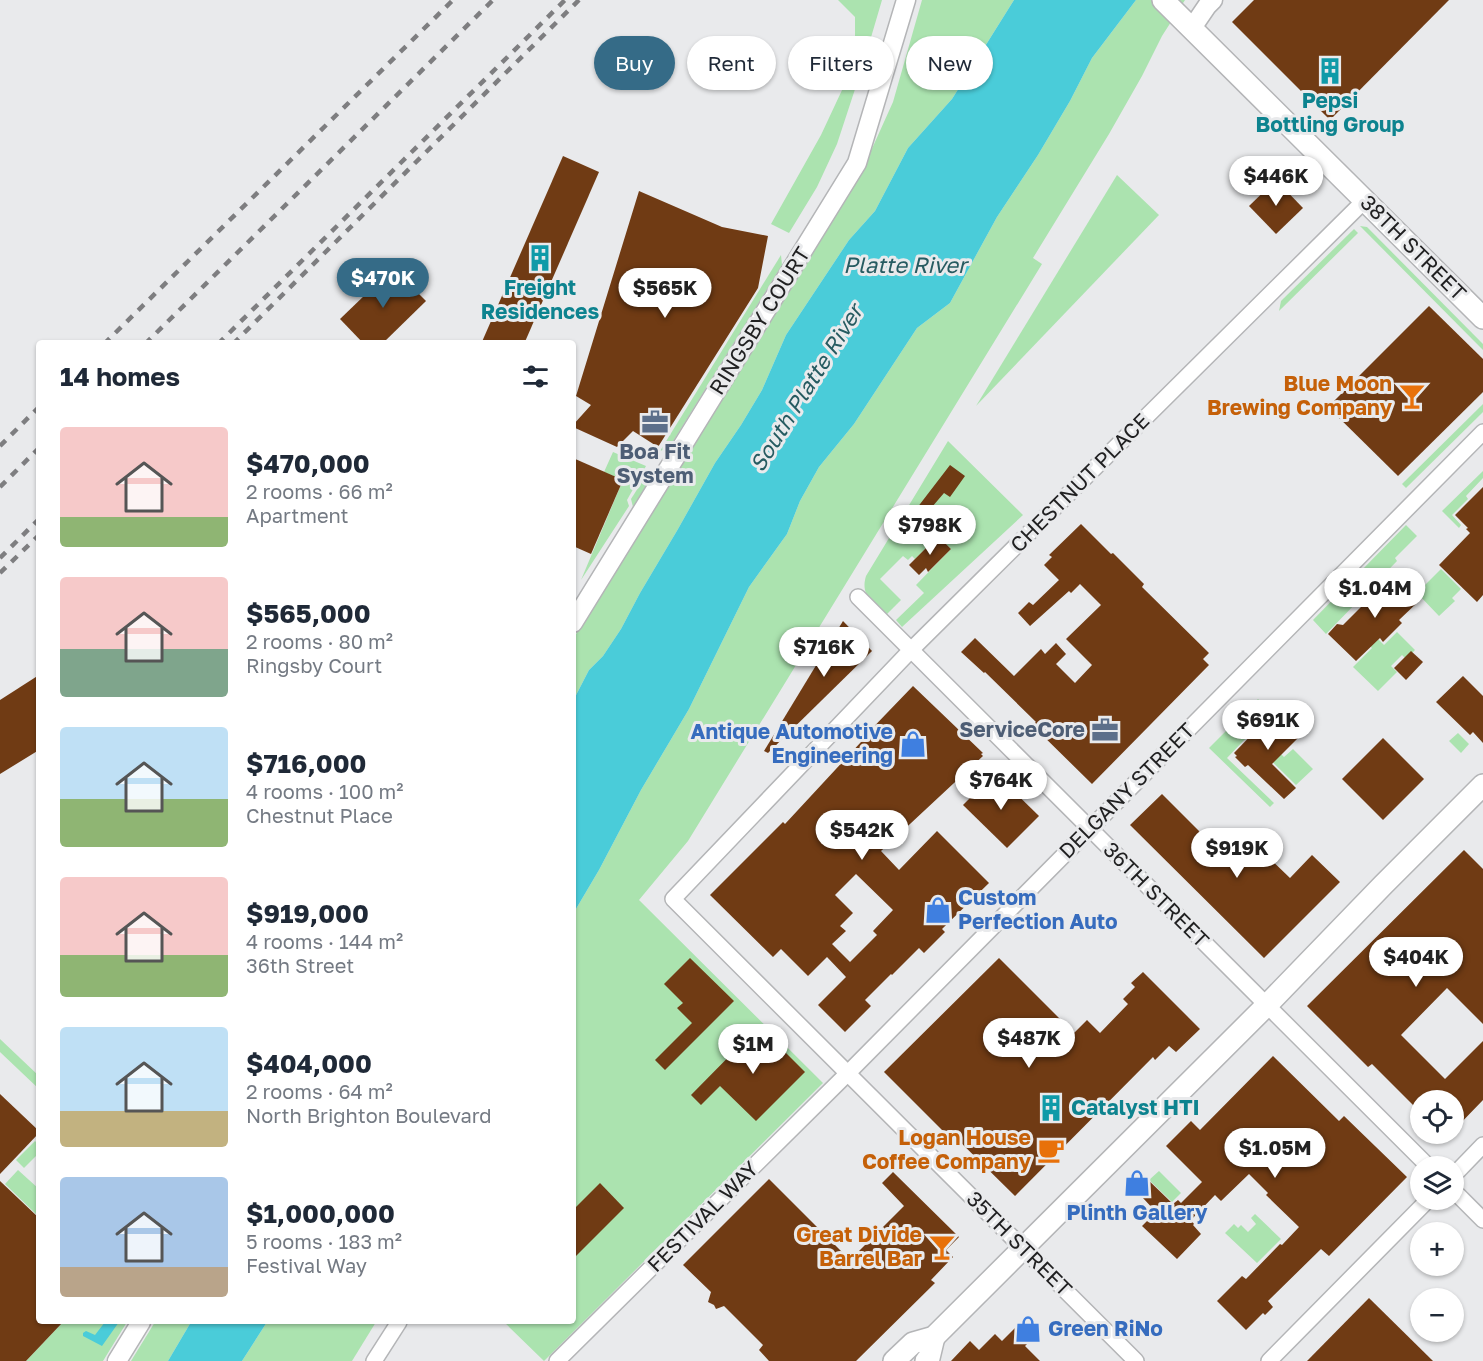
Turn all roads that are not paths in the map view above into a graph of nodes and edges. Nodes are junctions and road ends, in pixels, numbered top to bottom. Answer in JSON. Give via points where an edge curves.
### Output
{"nodes":[{"id":1,"x":906,"y":0,"type":"edge"},
{"id":2,"x":1213,"y":0,"type":"edge"},
{"id":3,"x":1165,"y":2,"type":"edge"},
{"id":4,"x":1192,"y":28,"type":"junction"},
{"id":5,"x":1365,"y":200,"type":"junction"},
{"id":6,"x":1483,"y":318,"type":"edge"},
{"id":7,"x":1483,"y":432,"type":"edge"},
{"id":8,"x":858,"y":597,"type":"dead end"},
{"id":9,"x":576,"y":618,"type":"edge"},
{"id":10,"x":911,"y":651,"type":"junction"},
{"id":11,"x":1483,"y":785,"type":"edge"},
{"id":12,"x":1090,"y":829,"type":"junction"},
{"id":13,"x":673,"y":899,"type":"joint"},
{"id":14,"x":1267,"y":1005,"type":"junction"},
{"id":15,"x":848,"y":1073,"type":"junction"},
{"id":16,"x":1483,"y":1145,"type":"edge"},
{"id":17,"x":1418,"y":1156,"type":"edge"},
{"id":18,"x":1464,"y":1165,"type":"edge"},
{"id":19,"x":1464,"y":1201,"type":"edge"},
{"id":20,"x":1418,"y":1210,"type":"edge"},
{"id":21,"x":1483,"y":1220,"type":"edge"},
{"id":22,"x":1024,"y":1248,"type":"junction"},
{"id":23,"x":140,"y":1324,"type":"edge"},
{"id":24,"x":398,"y":1324,"type":"edge"},
{"id":25,"x":934,"y":1337,"type":"junction"},
{"id":26,"x":117,"y":1361,"type":"edge"},
{"id":27,"x":374,"y":1361,"type":"edge"},
{"id":28,"x":557,"y":1361,"type":"edge"},
{"id":29,"x":894,"y":1361,"type":"edge"},
{"id":30,"x":926,"y":1361,"type":"edge"},
{"id":31,"x":1136,"y":1361,"type":"edge"},
{"id":32,"x":1269,"y":1361,"type":"edge"}],
"edges":[{"from":1,"to":9,"type":"street","name":"RINGSBY COURT","via":[[857,163]]},
{"from":2,"to":4,"type":"street"},
{"from":3,"to":4,"type":"main road","name":"38TH STREET"},
{"from":4,"to":5,"type":"main road","name":"38TH STREET"},
{"from":5,"to":6,"type":"main road","name":"38TH STREET"},
{"from":5,"to":10,"type":"street","name":"CHESTNUT PLACE"},
{"from":7,"to":12,"type":"street","name":"DELGANY STREET"},
{"from":8,"to":10,"type":"street","name":"36TH STREET"},
{"from":10,"to":12,"type":"street","name":"36TH STREET"},
{"from":10,"to":13,"type":"street","name":"CHESTNUT PLACE"},
{"from":11,"to":14,"type":"main road"},
{"from":12,"to":14,"type":"street","name":"36TH STREET"},
{"from":12,"to":15,"type":"street","name":"DELGANY STREET"},
{"from":13,"to":15,"type":"street","name":"35TH STREET"},
{"from":14,"to":17,"type":"street","name":"36TH STREET"},
{"from":14,"to":22,"type":"main road"},
{"from":15,"to":22,"type":"street","name":"35TH STREET"},
{"from":15,"to":28,"type":"street","name":"FESTIVAL WAY"},
{"from":16,"to":18,"type":"street"},
{"from":19,"to":21,"type":"street"},
{"from":20,"to":32,"type":"street"},
{"from":22,"to":25,"type":"main road"},
{"from":22,"to":31,"type":"street","name":"35TH STREET"},
{"from":23,"to":26,"type":"street"},
{"from":24,"to":27,"type":"street"},
{"from":25,"to":29,"type":"main road","via":[[912,1343]]},
{"from":25,"to":30,"type":"main road"}]}
